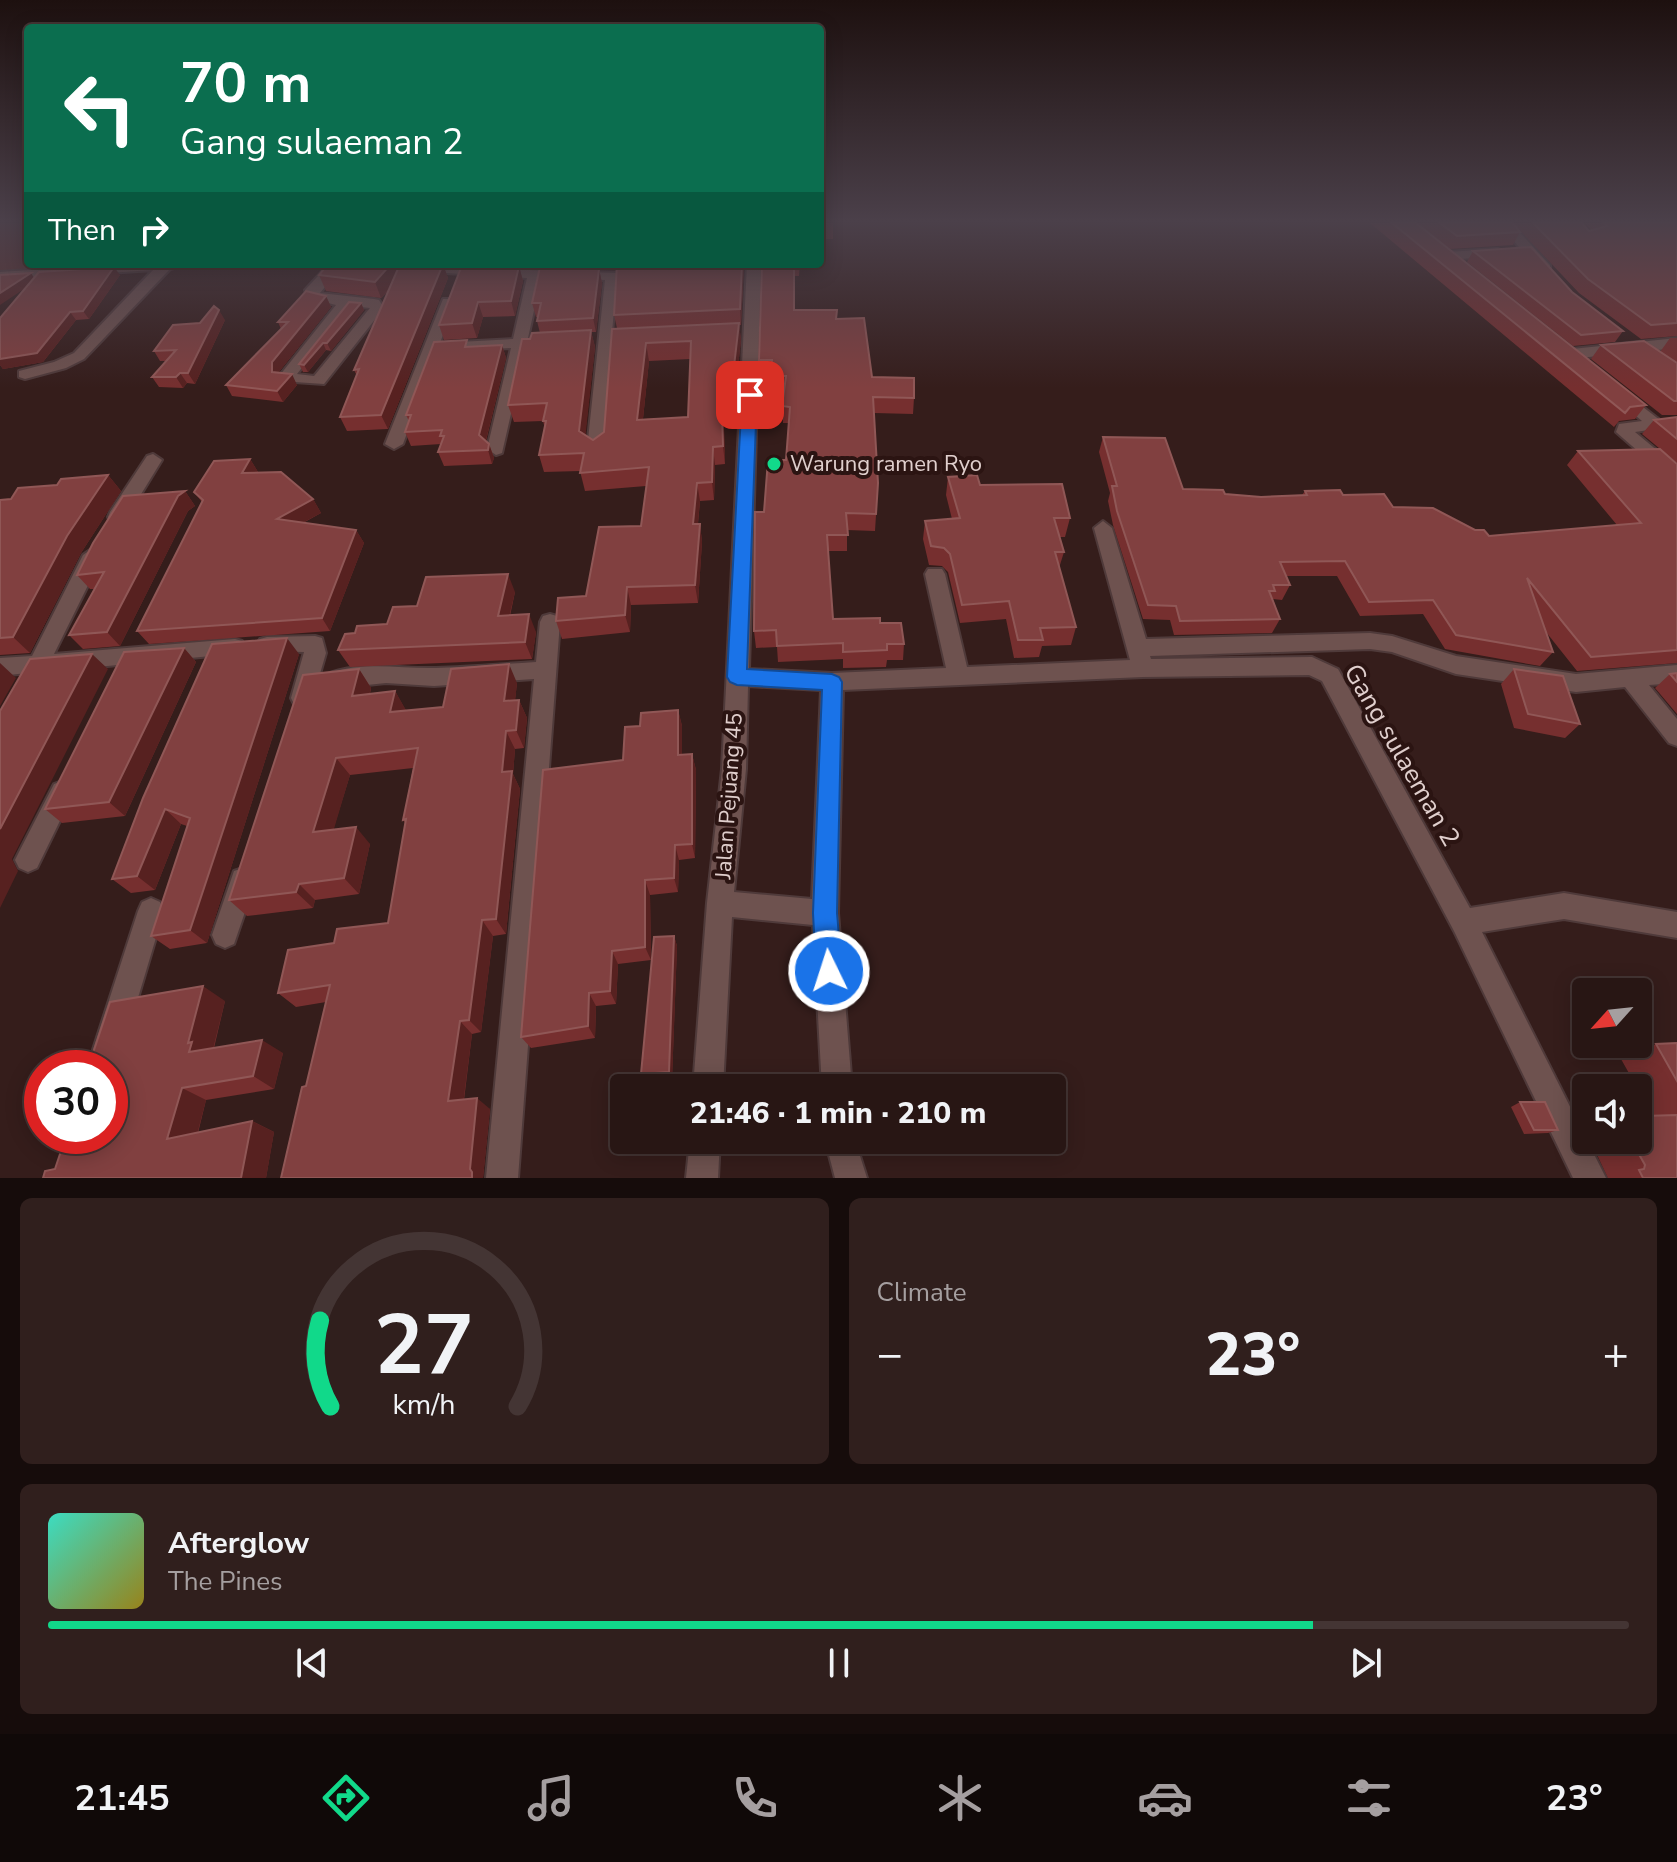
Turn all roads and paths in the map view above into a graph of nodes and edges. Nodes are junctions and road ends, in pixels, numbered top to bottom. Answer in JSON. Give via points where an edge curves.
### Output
{"nodes":[{"id":1,"x":154,"y":278,"type":"edge"},
{"id":2,"x":324,"y":278,"type":"edge"},
{"id":3,"x":458,"y":278,"type":"edge"},
{"id":4,"x":534,"y":278,"type":"edge"},
{"id":5,"x":612,"y":278,"type":"edge"},
{"id":6,"x":752,"y":278,"type":"edge"},
{"id":7,"x":347,"y":301,"type":"junction"},
{"id":8,"x":1544,"y":334,"type":"edge"},
{"id":9,"x":563,"y":342,"type":"edge"},
{"id":10,"x":519,"y":343,"type":"junction"},
{"id":11,"x":1629,"y":343,"type":"junction"},
{"id":12,"x":1677,"y":343,"type":"edge"},
{"id":13,"x":430,"y":348,"type":"junction"},
{"id":14,"x":1569,"y":354,"type":"junction"},
{"id":15,"x":1656,"y":362,"type":"edge"},
{"id":16,"x":25,"y":374,"type":"dead end"},
{"id":17,"x":1677,"y":422,"type":"edge"},
{"id":18,"x":1657,"y":424,"type":"junction"},
{"id":19,"x":394,"y":444,"type":"dead end"},
{"id":20,"x":496,"y":449,"type":"dead end"},
{"id":21,"x":596,"y":449,"type":"edge"},
{"id":22,"x":153,"y":460,"type":"dead end"},
{"id":23,"x":1677,"y":476,"type":"edge"},
{"id":24,"x":1103,"y":528,"type":"dead end"},
{"id":25,"x":935,"y":574,"type":"dead end"},
{"id":26,"x":550,"y":622,"type":"dead end"},
{"id":27,"x":135,"y":647,"type":"junction"},
{"id":28,"x":216,"y":649,"type":"junction"},
{"id":29,"x":1140,"y":658,"type":"junction"},
{"id":30,"x":40,"y":662,"type":"junction"},
{"id":31,"x":0,"y":667,"type":"edge"},
{"id":32,"x":546,"y":670,"type":"junction"},
{"id":33,"x":1677,"y":674,"type":"edge"},
{"id":34,"x":203,"y":677,"type":"edge"},
{"id":35,"x":737,"y":677,"type":"junction"},
{"id":36,"x":959,"y":677,"type":"junction"},
{"id":37,"x":1629,"y":677,"type":"junction"},
{"id":38,"x":118,"y":682,"type":"edge"},
{"id":39,"x":832,"y":682,"type":"junction"},
{"id":40,"x":306,"y":683,"type":"junction"},
{"id":41,"x":26,"y":685,"type":"edge"},
{"id":42,"x":297,"y":713,"type":"edge"},
{"id":43,"x":1677,"y":736,"type":"edge"},
{"id":44,"x":70,"y":778,"type":"edge"},
{"id":45,"x":28,"y":860,"type":"dead end"},
{"id":46,"x":249,"y":861,"type":"edge"},
{"id":47,"x":720,"y":903,"type":"junction"},
{"id":48,"x":151,"y":911,"type":"dead end"},
{"id":49,"x":825,"y":913,"type":"junction"},
{"id":50,"x":1463,"y":922,"type":"junction"},
{"id":51,"x":1677,"y":925,"type":"edge"},
{"id":52,"x":225,"y":935,"type":"dead end"},
{"id":53,"x":108,"y":1050,"type":"edge"},
{"id":54,"x":709,"y":1074,"type":"edge"},
{"id":55,"x":836,"y":1074,"type":"edge"},
{"id":56,"x":704,"y":1154,"type":"edge"},
{"id":57,"x":844,"y":1154,"type":"edge"},
{"id":58,"x":502,"y":1178,"type":"edge"},
{"id":59,"x":702,"y":1178,"type":"edge"},
{"id":60,"x":851,"y":1178,"type":"edge"},
{"id":61,"x":1590,"y":1178,"type":"edge"}],
"edges":[{"from":1,"to":16,"type":"street","via":[[79,356]]},
{"from":2,"to":7,"type":"street","via":[[313,295]]},
{"from":3,"to":13,"type":"street"},
{"from":4,"to":10,"type":"street"},
{"from":5,"to":21,"type":"street"},
{"from":6,"to":35,"type":"street","name":"Jalan Pejuang 45","via":[[743,333]]},
{"from":7,"to":7,"type":"street","via":[[374,303],[377,308],[318,381],[286,378]]},
{"from":8,"to":14,"type":"street"},
{"from":9,"to":10,"type":"street"},
{"from":10,"to":13,"type":"street"},
{"from":10,"to":20,"type":"street"},
{"from":11,"to":12,"type":"street"},
{"from":11,"to":14,"type":"street"},
{"from":11,"to":15,"type":"street"},
{"from":13,"to":19,"type":"street"},
{"from":14,"to":18,"type":"street"},
{"from":17,"to":18,"type":"street"},
{"from":18,"to":23,"type":"street","via":[[1624,432]]},
{"from":22,"to":30,"type":"street","via":[[87,566]]},
{"from":24,"to":29,"type":"street"},
{"from":25,"to":36,"type":"street"},
{"from":26,"to":32,"type":"street"},
{"from":27,"to":28,"type":"street"},
{"from":27,"to":30,"type":"street"},
{"from":27,"to":38,"type":"street"},
{"from":28,"to":34,"type":"street"},
{"from":28,"to":40,"type":"street","via":[[315,644]]},
{"from":29,"to":36,"type":"street","name":"Gang sulaeman 2"},
{"from":29,"to":37,"type":"street","via":[[1370,641],[1456,665],[1558,680],[1593,683]]},
{"from":29,"to":50,"type":"street","name":"Gang sulaeman 2","via":[[1312,666],[1330,675]]},
{"from":30,"to":31,"type":"street"},
{"from":30,"to":41,"type":"street"},
{"from":32,"to":40,"type":"street","via":[[434,677],[386,674]]},
{"from":32,"to":58,"type":"street"},
{"from":33,"to":37,"type":"street"},
{"from":35,"to":39,"type":"street","name":"Gang sulaeman 2"},
{"from":35,"to":47,"type":"street","name":"Jalan Pejuang 45"},
{"from":36,"to":39,"type":"street","name":"Gang sulaeman 2"},
{"from":37,"to":43,"type":"street"},
{"from":39,"to":49,"type":"street"},
{"from":40,"to":42,"type":"street"},
{"from":44,"to":45,"type":"street"},
{"from":46,"to":52,"type":"street"},
{"from":47,"to":49,"type":"street"},
{"from":47,"to":54,"type":"street","name":"Jalan Pejuang 45"},
{"from":48,"to":53,"type":"street"},
{"from":49,"to":55,"type":"street"},
{"from":50,"to":51,"type":"street","via":[[1564,906]]},
{"from":50,"to":61,"type":"street","name":"Gang sulaeman 2"},
{"from":56,"to":59,"type":"street"},
{"from":57,"to":60,"type":"street"}]}
